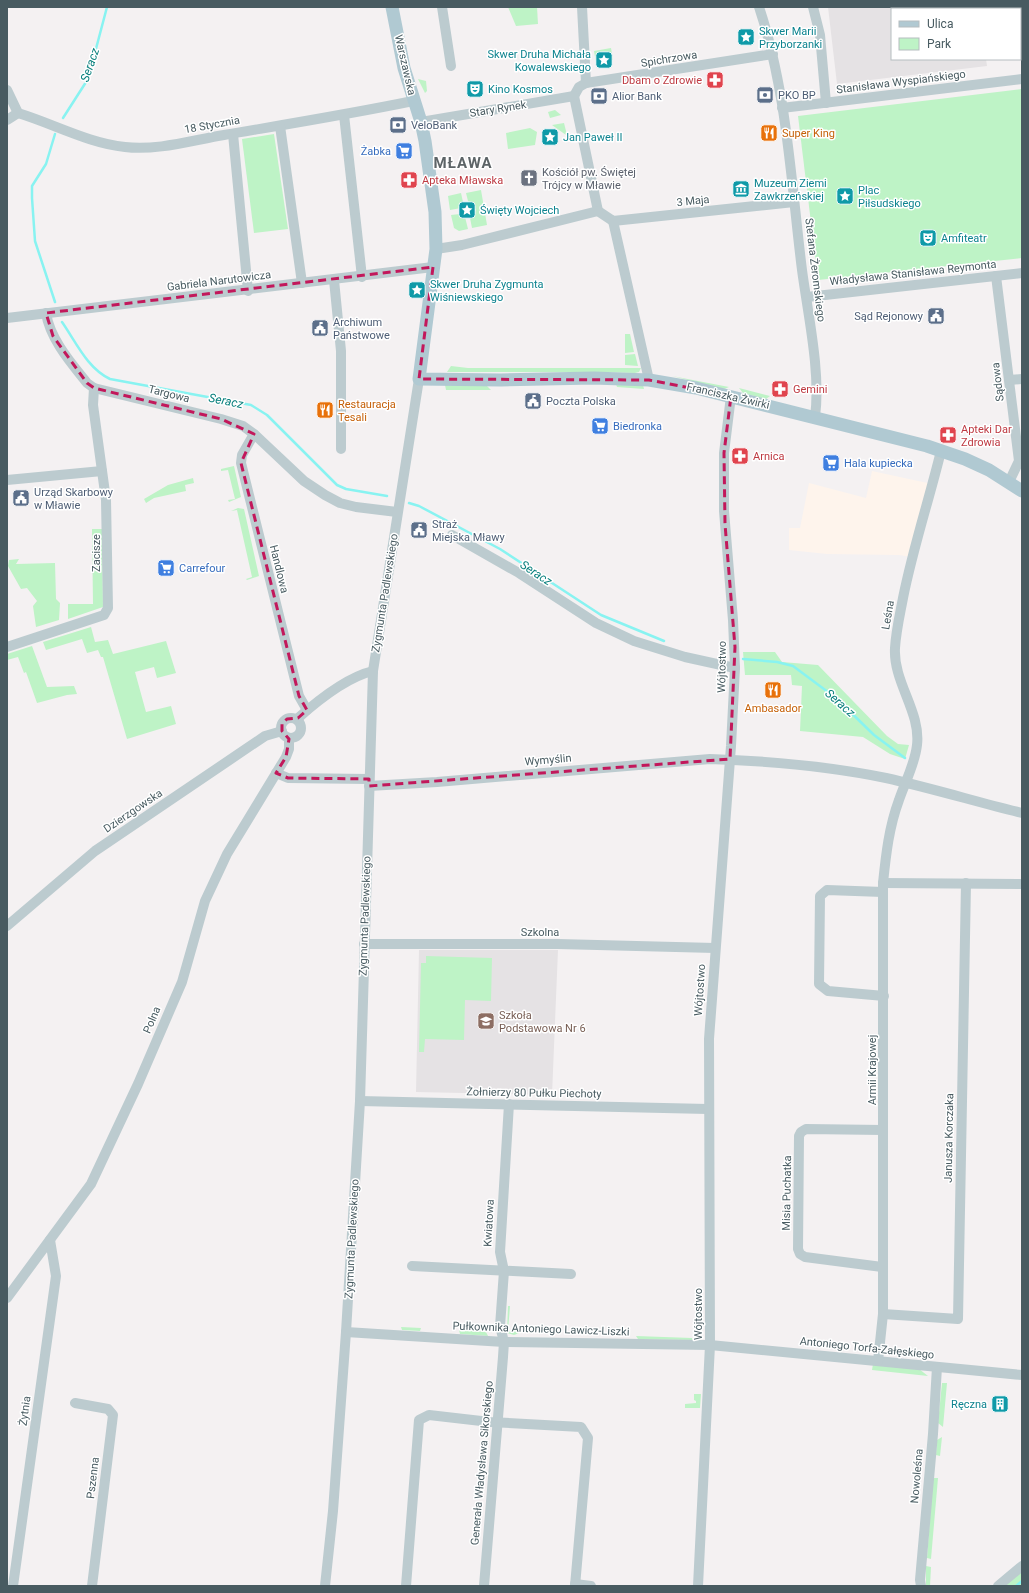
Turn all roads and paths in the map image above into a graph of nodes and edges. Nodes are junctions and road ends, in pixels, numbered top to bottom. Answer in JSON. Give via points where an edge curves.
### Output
{"nodes":[{"id":1,"x":392,"y":7,"type":"edge"},
{"id":2,"x":442,"y":7,"type":"edge"},
{"id":3,"x":582,"y":7,"type":"edge"},
{"id":4,"x":759,"y":7,"type":"edge"},
{"id":5,"x":813,"y":7,"type":"edge"},
{"id":6,"x":773,"y":54,"type":"junction"},
{"id":7,"x":451,"y":66,"type":"dead end"},
{"id":8,"x":1022,"y":79,"type":"edge"},
{"id":9,"x":586,"y":84,"type":"junction"},
{"id":10,"x":7,"y":90,"type":"edge"},
{"id":11,"x":574,"y":96,"type":"junction"},
{"id":12,"x":413,"y":101,"type":"junction"},
{"id":13,"x":826,"y":103,"type":"junction"},
{"id":14,"x":782,"y":108,"type":"junction"},
{"id":15,"x":18,"y":113,"type":"junction"},
{"id":16,"x":344,"y":116,"type":"junction"},
{"id":17,"x":7,"y":120,"type":"edge"},
{"id":18,"x":421,"y":122,"type":"junction"},
{"id":19,"x":280,"y":126,"type":"junction"},
{"id":20,"x":233,"y":134,"type":"junction"},
{"id":21,"x":794,"y":202,"type":"junction"},
{"id":22,"x":598,"y":211,"type":"junction"},
{"id":23,"x":613,"y":221,"type":"junction"},
{"id":24,"x":436,"y":249,"type":"junction"},
{"id":25,"x":434,"y":267,"type":"junction"},
{"id":26,"x":1022,"y":273,"type":"edge"},
{"id":27,"x":996,"y":276,"type":"junction"},
{"id":28,"x":362,"y":277,"type":"junction"},
{"id":29,"x":334,"y":280,"type":"junction"},
{"id":30,"x":302,"y":283,"type":"junction"},
{"id":31,"x":248,"y":291,"type":"junction"},
{"id":32,"x":807,"y":297,"type":"junction"},
{"id":33,"x":46,"y":313,"type":"junction"},
{"id":34,"x":7,"y":318,"type":"edge"},
{"id":35,"x":419,"y":379,"type":"junction"},
{"id":36,"x":1022,"y":379,"type":"edge"},
{"id":37,"x":649,"y":380,"type":"junction"},
{"id":38,"x":1010,"y":380,"type":"junction"},
{"id":39,"x":94,"y":388,"type":"junction"},
{"id":40,"x":731,"y":396,"type":"junction"},
{"id":41,"x":815,"y":417,"type":"junction"},
{"id":42,"x":254,"y":434,"type":"junction"},
{"id":43,"x":341,"y":449,"type":"dead end"},
{"id":44,"x":941,"y":451,"type":"junction"},
{"id":45,"x":102,"y":471,"type":"junction"},
{"id":46,"x":7,"y":480,"type":"edge"},
{"id":47,"x":1009,"y":482,"type":"junction"},
{"id":48,"x":1022,"y":491,"type":"edge"},
{"id":49,"x":397,"y":512,"type":"junction"},
{"id":50,"x":452,"y":535,"type":"dead end"},
{"id":51,"x":7,"y":647,"type":"edge"},
{"id":52,"x":735,"y":668,"type":"junction"},
{"id":53,"x":373,"y":671,"type":"junction"},
{"id":54,"x":307,"y":710,"type":"junction"},
{"id":55,"x":297,"y":719,"type":"junction"},
{"id":56,"x":285,"y":734,"type":"junction"},
{"id":57,"x":730,"y":760,"type":"junction"},
{"id":58,"x":276,"y":774,"type":"junction"},
{"id":59,"x":369,"y":782,"type":"junction"},
{"id":60,"x":907,"y":783,"type":"junction"},
{"id":61,"x":1022,"y":813,"type":"edge"},
{"id":62,"x":966,"y":883,"type":"junction"},
{"id":63,"x":1022,"y":884,"type":"edge"},
{"id":64,"x":883,"y":888,"type":"junction"},
{"id":65,"x":7,"y":926,"type":"edge"},
{"id":66,"x":364,"y":944,"type":"junction"},
{"id":67,"x":715,"y":948,"type":"junction"},
{"id":68,"x":884,"y":996,"type":"junction"},
{"id":69,"x":360,"y":1101,"type":"junction"},
{"id":70,"x":509,"y":1104,"type":"junction"},
{"id":71,"x":708,"y":1110,"type":"junction"},
{"id":72,"x":883,"y":1130,"type":"junction"},
{"id":73,"x":50,"y":1240,"type":"junction"},
{"id":74,"x":412,"y":1266,"type":"dead end"},
{"id":75,"x":882,"y":1267,"type":"junction"},
{"id":76,"x":504,"y":1271,"type":"junction"},
{"id":77,"x":571,"y":1274,"type":"dead end"},
{"id":78,"x":7,"y":1298,"type":"edge"},
{"id":79,"x":883,"y":1314,"type":"junction"},
{"id":80,"x":346,"y":1332,"type":"junction"},
{"id":81,"x":504,"y":1342,"type":"junction"},
{"id":82,"x":710,"y":1345,"type":"junction"},
{"id":83,"x":878,"y":1361,"type":"junction"},
{"id":84,"x":937,"y":1367,"type":"junction"},
{"id":85,"x":1022,"y":1375,"type":"edge"},
{"id":86,"x":75,"y":1403,"type":"dead end"},
{"id":87,"x":498,"y":1422,"type":"junction"},
{"id":88,"x":1022,"y":1566,"type":"edge"},
{"id":89,"x":575,"y":1585,"type":"edge"},
{"id":90,"x":13,"y":1586,"type":"edge"},
{"id":91,"x":92,"y":1586,"type":"edge"},
{"id":92,"x":325,"y":1586,"type":"edge"},
{"id":93,"x":406,"y":1586,"type":"edge"},
{"id":94,"x":484,"y":1586,"type":"edge"},
{"id":95,"x":591,"y":1586,"type":"edge"},
{"id":96,"x":698,"y":1586,"type":"edge"},
{"id":97,"x":921,"y":1586,"type":"edge"},
{"id":98,"x":998,"y":1586,"type":"edge"}],
"edges":[{"from":1,"to":12,"type":"main road","name":"Warszawska"},
{"from":2,"to":7,"type":"street"},
{"from":3,"to":9,"type":"street"},
{"from":4,"to":6,"type":"street","name":"Stefana Żeromskiego"},
{"from":5,"to":13,"type":"street","via":[[820,35]]},
{"from":6,"to":9,"type":"street","name":"Spichrzowa"},
{"from":6,"to":14,"type":"street","name":"Stefana Żeromskiego"},
{"from":8,"to":13,"type":"street","name":"Stanisława Wyspiańskiego"},
{"from":9,"to":11,"type":"street","via":[[580,87]]},
{"from":10,"to":15,"type":"street"},
{"from":11,"to":18,"type":"street","name":"Stary Rynek"},
{"from":11,"to":22,"type":"street"},
{"from":12,"to":16,"type":"street","name":"18 Stycznia"},
{"from":12,"to":18,"type":"main road","name":"Warszawska"},
{"from":13,"to":14,"type":"street","name":"Stanisława Wyspiańskiego"},
{"from":14,"to":21,"type":"street","name":"Stefana Żeromskiego"},
{"from":15,"to":17,"type":"street"},
{"from":15,"to":20,"type":"street","name":"18 Stycznia","via":[[100,144],[127,148],[160,146]]},
{"from":16,"to":19,"type":"street","name":"18 Stycznia"},
{"from":16,"to":28,"type":"street"},
{"from":18,"to":24,"type":"main road","name":"Zygmunta Padlewskiego","via":[[433,194]]},
{"from":19,"to":20,"type":"street","name":"18 Stycznia"},
{"from":19,"to":30,"type":"street"},
{"from":20,"to":31,"type":"street"},
{"from":21,"to":23,"type":"street","name":"3 Maja"},
{"from":21,"to":32,"type":"street","name":"Stefana Żeromskiego"},
{"from":22,"to":23,"type":"street"},
{"from":22,"to":24,"type":"street","via":[[462,245]]},
{"from":23,"to":37,"type":"street"},
{"from":24,"to":25,"type":"main road","name":"Zygmunta Padlewskiego"},
{"from":25,"to":28,"type":"street","name":"Gabriela Narutowicza"},
{"from":25,"to":35,"type":"main road","name":"Zygmunta Padlewskiego"},
{"from":26,"to":27,"type":"street","name":"Władysława Stanisława Reymonta"},
{"from":27,"to":32,"type":"street","name":"Władysława Stanisława Reymonta"},
{"from":27,"to":38,"type":"street","name":"Sądowa"},
{"from":28,"to":29,"type":"street","name":"Gabriela Narutowicza"},
{"from":29,"to":30,"type":"street","name":"Gabriela Narutowicza"},
{"from":29,"to":43,"type":"street","via":[[341,351]]},
{"from":30,"to":31,"type":"street","name":"Gabriela Narutowicza"},
{"from":31,"to":33,"type":"street","name":"Gabriela Narutowicza"},
{"from":32,"to":41,"type":"street","name":"Stefana Żeromskiego","via":[[818,399]]},
{"from":33,"to":34,"type":"street","name":"Gabriela Narutowicza"},
{"from":33,"to":39,"type":"street","via":[[53,336],[84,380]]},
{"from":35,"to":37,"type":"main road","name":"Franciszka Żwirki"},
{"from":35,"to":49,"type":"street","name":"Zygmunta Padlewskiego"},
{"from":36,"to":38,"type":"street"},
{"from":37,"to":40,"type":"main road","name":"Franciszka Żwirki"},
{"from":38,"to":47,"type":"street","name":"Sądowa","via":[[1020,461]]},
{"from":39,"to":42,"type":"street","name":"Targowa","via":[[221,419],[243,426]]},
{"from":39,"to":45,"type":"street","name":"Zacisze","via":[[93,405]]},
{"from":40,"to":41,"type":"main road","name":"Franciszka Żwirki"},
{"from":40,"to":52,"type":"street","name":"Wójtostwo","via":[[724,453],[724,511]]},
{"from":41,"to":44,"type":"main road","name":"Franciszka Żwirki"},
{"from":42,"to":49,"type":"street","name":"Targowa","via":[[304,480],[325,495],[340,503],[356,507]]},
{"from":42,"to":54,"type":"street","name":"Handlowa","via":[[246,445],[241,463],[299,696]]},
{"from":44,"to":47,"type":"main road","name":"Franciszka Żwirki"},
{"from":44,"to":60,"type":"street","name":"Leśna","via":[[911,557],[895,650],[917,734],[917,746]]},
{"from":45,"to":46,"type":"street"},
{"from":45,"to":51,"type":"street","name":"Zacisze","via":[[108,523],[108,608],[104,615]]},
{"from":47,"to":48,"type":"main road","name":"Franciszka Żwirki"},
{"from":49,"to":53,"type":"street","name":"Zygmunta Padlewskiego"},
{"from":50,"to":52,"type":"street","via":[[519,573],[596,623],[634,641],[685,657]]},
{"from":52,"to":57,"type":"street","name":"Wójtostwo"},
{"from":53,"to":54,"type":"street","name":"Dzierzgowska","via":[[350,680]]},
{"from":53,"to":59,"type":"street","name":"Zygmunta Padlewskiego"},
{"from":54,"to":55,"type":"street","name":"Dzierzgowska"},
{"from":55,"to":56,"type":"street","name":"Dzierzgowska","via":[[287,719],[282,724]]},
{"from":55,"to":56,"type":"street","name":"Dzierzgowska","via":[[301,725],[301,732],[296,737]]},
{"from":56,"to":58,"type":"street","name":"Polna","via":[[289,749]]},
{"from":56,"to":65,"type":"street","name":"Dzierzgowska","via":[[266,736],[95,851]]},
{"from":57,"to":59,"type":"street","name":"Wymyślin","via":[[710,759],[444,782]]},
{"from":57,"to":60,"type":"street","name":"Wymyślin","via":[[838,770]]},
{"from":57,"to":67,"type":"street","name":"Wójtostwo"},
{"from":58,"to":59,"type":"street","name":"Wymyślin","via":[[288,778]]},
{"from":58,"to":73,"type":"street","name":"Polna","via":[[227,854],[205,901],[182,982],[91,1184]]},
{"from":59,"to":66,"type":"street","name":"Zygmunta Padlewskiego"},
{"from":60,"to":61,"type":"street","name":"Wymyślin"},
{"from":60,"to":64,"type":"street","name":"Armii Krajowej","via":[[899,798],[889,834]]},
{"from":62,"to":63,"type":"street"},
{"from":62,"to":64,"type":"street"},
{"from":62,"to":79,"type":"street","name":"Janusza Korczaka","via":[[958,1319]]},
{"from":64,"to":68,"type":"street","name":"Armii Krajowej"},
{"from":64,"to":68,"type":"street","via":[[827,890],[820,896],[819,984],[828,991]]},
{"from":66,"to":67,"type":"street","name":"Szkolna","via":[[558,944]]},
{"from":66,"to":69,"type":"street","name":"Zygmunta Padlewskiego"},
{"from":67,"to":71,"type":"street","name":"Wójtostwo","via":[[709,1039]]},
{"from":68,"to":72,"type":"street","name":"Armii Krajowej"},
{"from":69,"to":70,"type":"street","name":"Żołnierzy 80 Pułku Piechoty"},
{"from":69,"to":80,"type":"street","name":"Zygmunta Padlewskiego"},
{"from":70,"to":71,"type":"street","name":"Żołnierzy 80 Pułku Piechoty"},
{"from":70,"to":76,"type":"street","name":"Kwiatowa","via":[[500,1252]]},
{"from":71,"to":82,"type":"street","name":"Wójtostwo"},
{"from":72,"to":75,"type":"street","name":"Armii Krajowej"},
{"from":72,"to":75,"type":"street","name":"Misia Puchatka","via":[[806,1129],[801,1132],[798,1249],[805,1257]]},
{"from":73,"to":78,"type":"street","name":"Polna"},
{"from":73,"to":90,"type":"street","name":"Żytnia","via":[[56,1276]]},
{"from":74,"to":76,"type":"street"},
{"from":75,"to":79,"type":"street","name":"Armii Krajowej"},
{"from":76,"to":77,"type":"street"},
{"from":76,"to":81,"type":"street","name":"Kwiatowa","via":[[500,1326]]},
{"from":79,"to":83,"type":"street","name":"Armii Krajowej"},
{"from":80,"to":81,"type":"street","name":"Pułkownika Antoniego Lawicz-Liszki"},
{"from":80,"to":92,"type":"street","name":"Zygmunta Padlewskiego"},
{"from":81,"to":82,"type":"street","name":"Pułkownika Antoniego Lawicz-Liszki"},
{"from":81,"to":87,"type":"street","name":"Generała Władysława Sikorskiego"},
{"from":82,"to":83,"type":"street","name":"Antoniego Torfa-Załęskiego"},
{"from":82,"to":96,"type":"street","name":"Wójtostwo"},
{"from":83,"to":84,"type":"street","name":"Antoniego Torfa-Załęskiego"},
{"from":84,"to":85,"type":"street","name":"Antoniego Torfa-Załęskiego"},
{"from":84,"to":97,"type":"street","name":"Nowoleśna"},
{"from":86,"to":91,"type":"street","name":"Pszenna","via":[[108,1409],[113,1415]]},
{"from":87,"to":89,"type":"street","via":[[581,1427],[588,1438]]},
{"from":87,"to":93,"type":"street","via":[[429,1415],[419,1420]]},
{"from":87,"to":94,"type":"street","name":"Generała Władysława Sikorskiego"},
{"from":88,"to":98,"type":"street"},
{"from":89,"to":95,"type":"street"}]}
